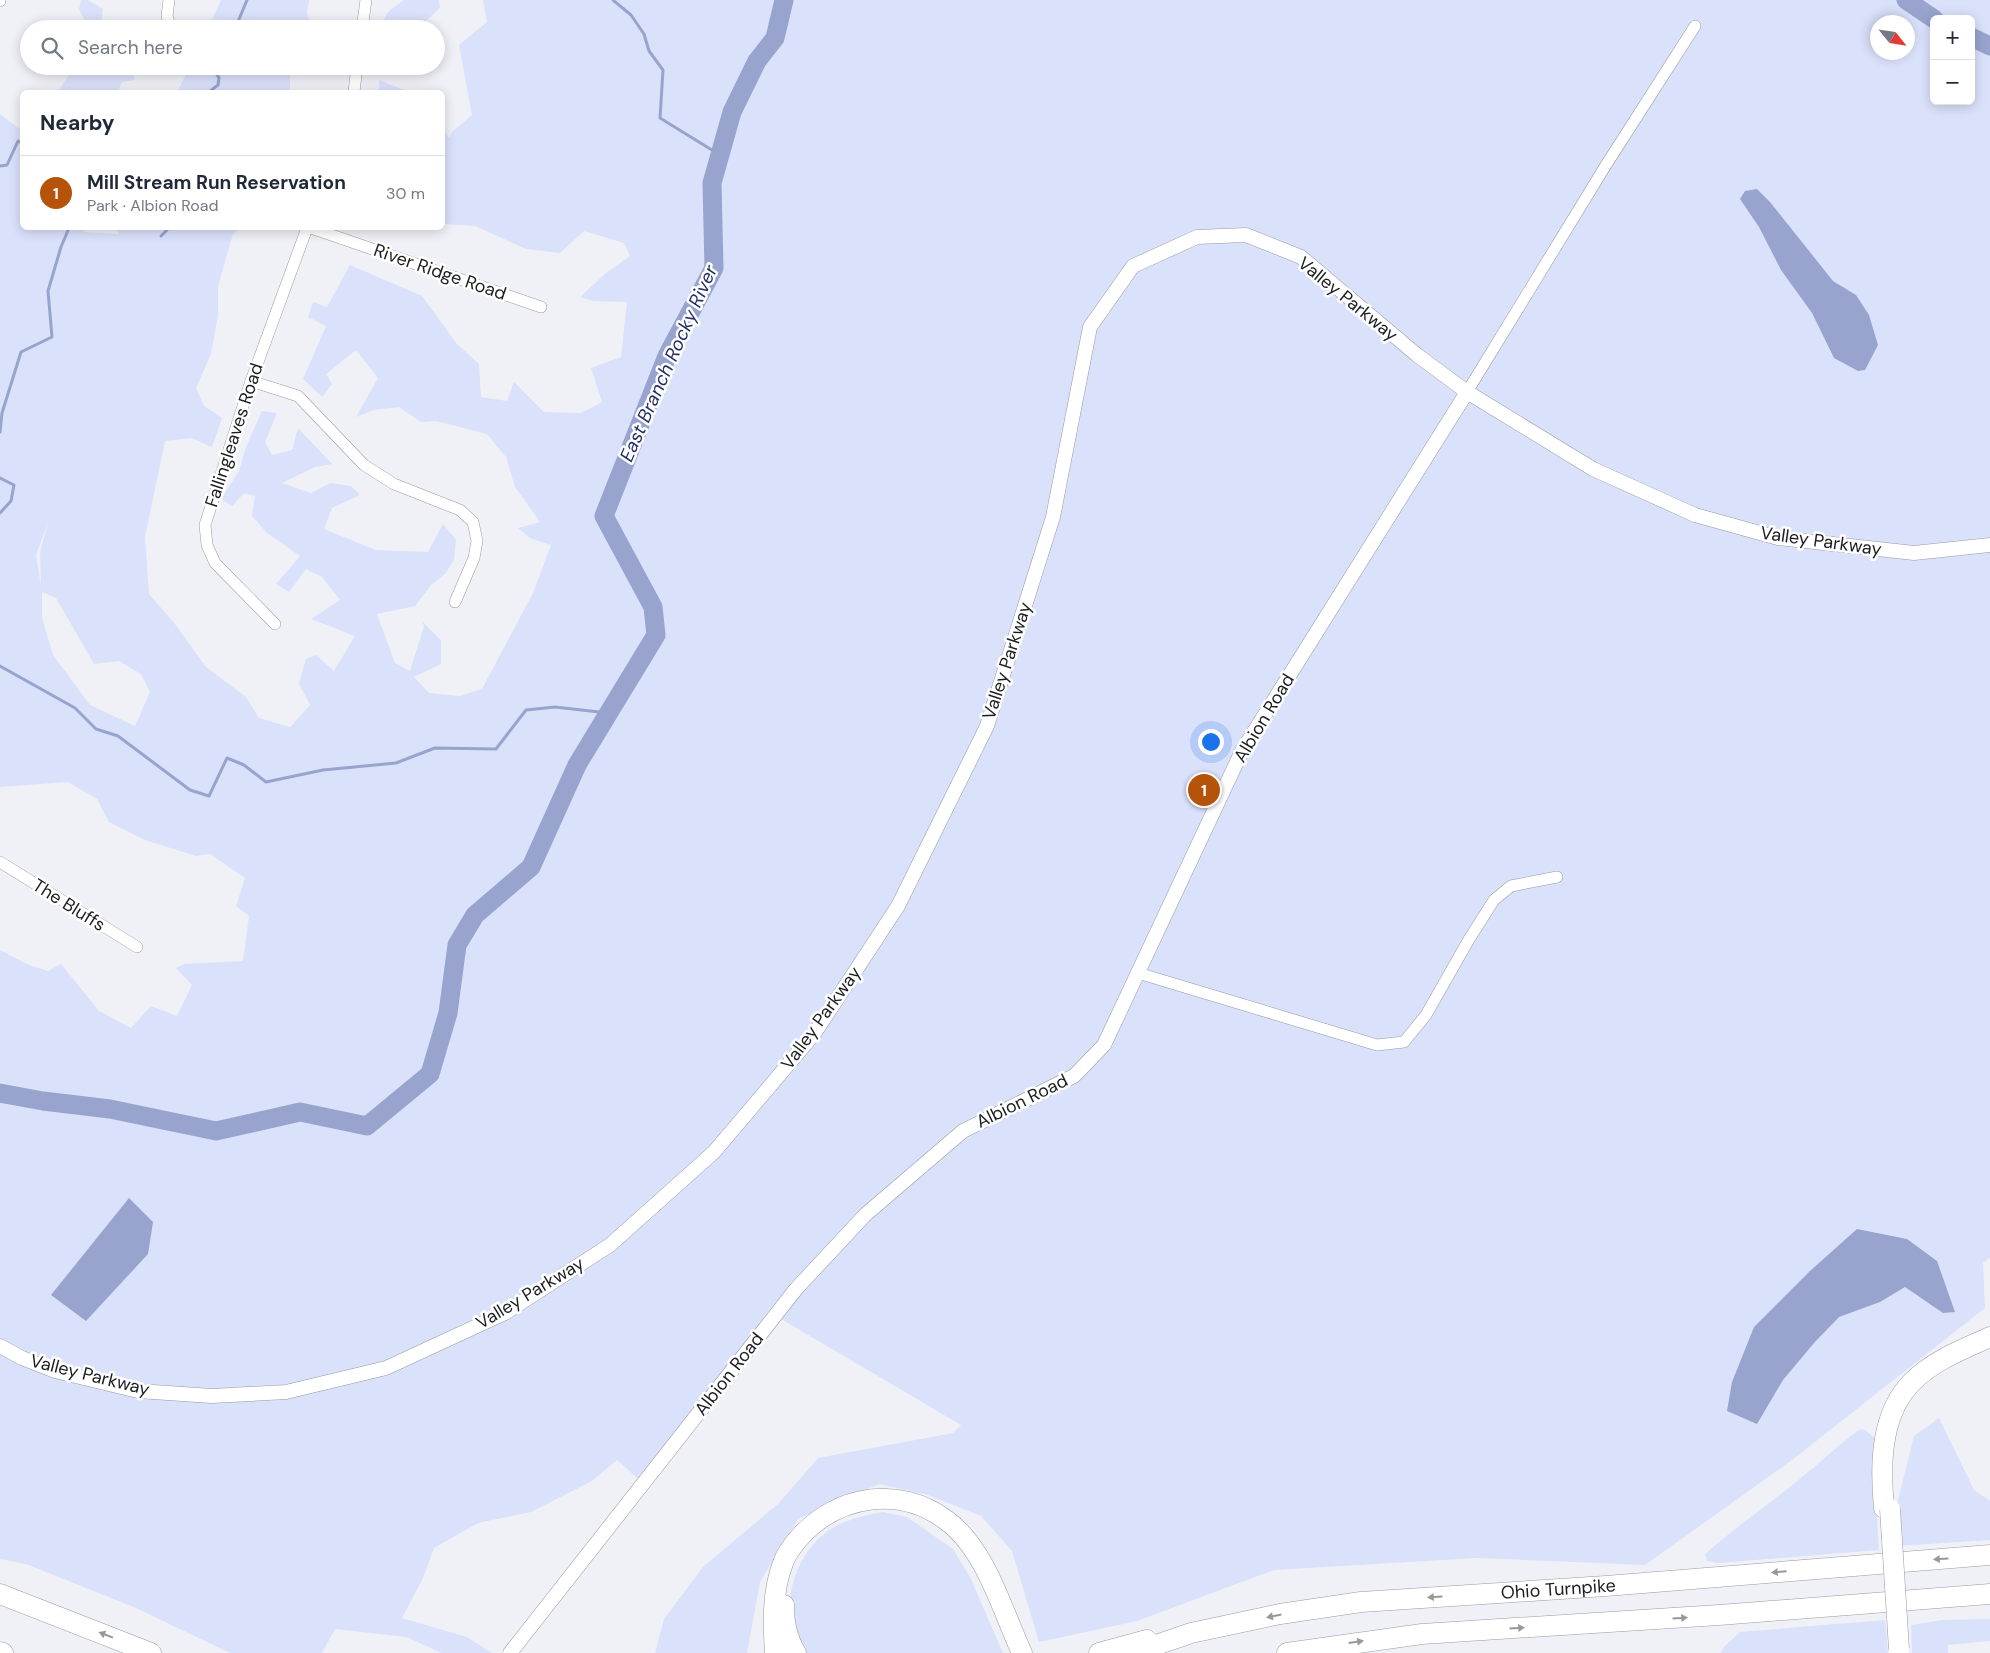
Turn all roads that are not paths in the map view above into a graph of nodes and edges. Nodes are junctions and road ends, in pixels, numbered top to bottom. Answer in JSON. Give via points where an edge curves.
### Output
{"nodes":[{"id":1,"x":169,"y":0,"type":"edge"},
{"id":2,"x":366,"y":0,"type":"edge"},
{"id":3,"x":168,"y":20,"type":"edge"},
{"id":4,"x":363,"y":20,"type":"edge"},
{"id":5,"x":1695,"y":26,"type":"dead end"},
{"id":6,"x":356,"y":75,"type":"edge"},
{"id":7,"x":354,"y":90,"type":"edge"},
{"id":8,"x":306,"y":230,"type":"edge"},
{"id":9,"x":317,"y":230,"type":"edge"},
{"id":10,"x":541,"y":307,"type":"dead end"},
{"id":11,"x":251,"y":381,"type":"junction"},
{"id":12,"x":1467,"y":392,"type":"junction"},
{"id":13,"x":1990,"y":545,"type":"edge"},
{"id":14,"x":455,"y":602,"type":"dead end"},
{"id":15,"x":275,"y":624,"type":"dead end"},
{"id":16,"x":0,"y":862,"type":"edge"},
{"id":17,"x":1558,"y":877,"type":"dead end"},
{"id":18,"x":137,"y":947,"type":"dead end"},
{"id":19,"x":1138,"y":973,"type":"junction"},
{"id":20,"x":1990,"y":1337,"type":"edge"},
{"id":21,"x":1990,"y":1344,"type":"edge"},
{"id":22,"x":0,"y":1346,"type":"edge"},
{"id":23,"x":1887,"y":1509,"type":"junction"},
{"id":24,"x":1990,"y":1555,"type":"edge"},
{"id":25,"x":0,"y":1594,"type":"edge"},
{"id":26,"x":1990,"y":1594,"type":"edge"},
{"id":27,"x":1008,"y":1631,"type":"junction"},
{"id":28,"x":1191,"y":1633,"type":"junction"},
{"id":29,"x":1302,"y":1651,"type":"edge"},
{"id":30,"x":1896,"y":1651,"type":"edge"},
{"id":31,"x":151,"y":1653,"type":"edge"},
{"id":32,"x":510,"y":1653,"type":"edge"},
{"id":33,"x":775,"y":1653,"type":"edge"},
{"id":34,"x":796,"y":1653,"type":"edge"},
{"id":35,"x":1013,"y":1653,"type":"edge"},
{"id":36,"x":1022,"y":1653,"type":"edge"},
{"id":37,"x":1099,"y":1653,"type":"edge"},
{"id":38,"x":1133,"y":1653,"type":"edge"},
{"id":39,"x":1287,"y":1653,"type":"edge"}],
"edges":[{"from":1,"to":3,"type":"street"},
{"from":2,"to":4,"type":"street"},
{"from":5,"to":12,"type":"street"},
{"from":6,"to":7,"type":"street"},
{"from":8,"to":11,"type":"street","name":"Fallingleaves Road"},
{"from":9,"to":10,"type":"street","name":"River Ridge Road"},
{"from":11,"to":14,"type":"street","via":[[298,396],[364,465],[394,484],[460,510],[473,522],[477,541],[474,558]]},
{"from":11,"to":15,"type":"street","name":"Fallingleaves Road","via":[[205,525],[207,545],[215,563]]},
{"from":12,"to":13,"type":"street","name":"Valley Parkway","via":[[1593,469],[1695,514],[1778,538],[1914,553]]},
{"from":12,"to":19,"type":"street","name":"Albion Road","via":[[1242,751]]},
{"from":12,"to":22,"type":"street","name":"Valley Parkway","via":[[1417,355],[1301,258],[1246,235],[1197,237],[1133,266],[1090,327],[1053,517],[986,726],[898,906],[814,1034],[714,1152],[610,1245],[505,1313],[386,1368],[286,1392],[212,1396],[138,1391],[55,1370]]},
{"from":16,"to":18,"type":"street","name":"The Bluffs"},
{"from":17,"to":19,"type":"street","via":[[1512,886],[1494,900],[1426,1015],[1404,1042],[1377,1045]]},
{"from":19,"to":32,"type":"street","name":"Albion Road","via":[[1104,1045],[1074,1076],[962,1131],[865,1215],[796,1289]]},
{"from":20,"to":23,"type":"highway","via":[[1943,1359],[1913,1380],[1899,1398],[1887,1426],[1882,1456]]},
{"from":21,"to":23,"type":"highway","via":[[1927,1380],[1903,1409],[1893,1436]]},
{"from":23,"to":30,"type":"highway"},
{"from":24,"to":28,"type":"highway","name":"Ohio Turnpike","one_way":true,"via":[[1361,1602],[1280,1614]]},
{"from":31,"to":25,"type":"highway","one_way":true},
{"from":29,"to":26,"type":"highway","name":"Ohio Turnpike","one_way":true,"via":[[1422,1634]]},
{"from":27,"to":33,"type":"highway","via":[[991,1580],[966,1538],[946,1520],[923,1506],[896,1499],[860,1500],[828,1513],[809,1527],[783,1561],[774,1606]]},
{"from":27,"to":34,"type":"highway","via":[[962,1550],[918,1515],[877,1507],[856,1511],[828,1524],[813,1536],[790,1570],[783,1615]]},
{"from":27,"to":35,"type":"highway"},
{"from":27,"to":36,"type":"highway"},
{"from":28,"to":37,"type":"highway","via":[[1159,1637]]},
{"from":28,"to":38,"type":"highway","name":"Ohio Turnpike"},
{"from":29,"to":39,"type":"highway","name":"Ohio Turnpike"}]}
